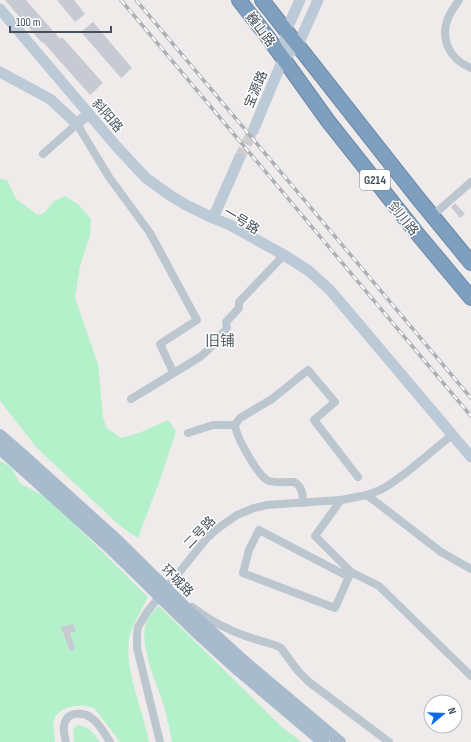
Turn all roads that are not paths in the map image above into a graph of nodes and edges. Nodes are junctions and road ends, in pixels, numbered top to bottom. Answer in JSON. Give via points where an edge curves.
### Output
{"nodes":[{"id":1,"x":239,"y":0,"type":"edge"},
{"id":2,"x":262,"y":0,"type":"edge"},
{"id":3,"x":300,"y":0,"type":"edge"},
{"id":4,"x":318,"y":0,"type":"edge"},
{"id":5,"x":459,"y":0,"type":"edge"},
{"id":6,"x":0,"y":9,"type":"edge"},
{"id":7,"x":286,"y":31,"type":"junction"},
{"id":8,"x":298,"y":45,"type":"junction"},
{"id":9,"x":283,"y":59,"type":"junction"},
{"id":10,"x":471,"y":68,"type":"edge"},
{"id":11,"x":0,"y":72,"type":"edge"},
{"id":12,"x":88,"y":114,"type":"junction"},
{"id":13,"x":77,"y":124,"type":"junction"},
{"id":14,"x":253,"y":131,"type":"tunnel mouth"},
{"id":15,"x":43,"y":154,"type":"dead end"},
{"id":16,"x":239,"y":159,"type":"tunnel mouth"},
{"id":17,"x":471,"y":182,"type":"edge"},
{"id":18,"x":432,"y":216,"type":"junction"},
{"id":19,"x":213,"y":218,"type":"junction"},
{"id":20,"x":282,"y":257,"type":"junction"},
{"id":21,"x":471,"y":263,"type":"edge"},
{"id":22,"x":471,"y":298,"type":"edge"},
{"id":23,"x":173,"y":372,"type":"junction"},
{"id":24,"x":131,"y":399,"type":"dead end"},
{"id":25,"x":235,"y":425,"type":"junction"},
{"id":26,"x":188,"y":433,"type":"dead end"},
{"id":27,"x":0,"y":435,"type":"edge"},
{"id":28,"x":450,"y":437,"type":"junction"},
{"id":29,"x":0,"y":448,"type":"edge"},
{"id":30,"x":471,"y":457,"type":"edge"},
{"id":31,"x":21,"y":460,"type":"junction"},
{"id":32,"x":471,"y":465,"type":"edge"},
{"id":33,"x":358,"y":477,"type":"dead end"},
{"id":34,"x":367,"y":495,"type":"junction"},
{"id":35,"x":341,"y":500,"type":"junction"},
{"id":36,"x":303,"y":503,"type":"junction"},
{"id":37,"x":471,"y":569,"type":"edge"},
{"id":38,"x":350,"y":575,"type":"junction"},
{"id":39,"x":167,"y":585,"type":"junction"},
{"id":40,"x":241,"y":666,"type":"junction"},
{"id":41,"x":471,"y":676,"type":"edge"},
{"id":42,"x":66,"y":742,"type":"edge"},
{"id":43,"x":110,"y":742,"type":"edge"},
{"id":44,"x":160,"y":742,"type":"edge"},
{"id":45,"x":323,"y":742,"type":"edge"},
{"id":46,"x":340,"y":742,"type":"edge"},
{"id":47,"x":390,"y":742,"type":"edge"}],
"edges":[{"from":1,"to":9,"type":"highway","name":"巍山路","number":"G214"},
{"from":2,"to":7,"type":"highway","name":"巍山路","number":"G214"},
{"from":3,"to":7,"type":"street"},
{"from":4,"to":8,"type":"street"},
{"from":5,"to":10,"type":"street","via":[[448,18],[446,41],[453,56],[461,64]]},
{"from":6,"to":12,"type":"street","name":"斜阳路"},
{"from":7,"to":8,"type":"highway","name":"剑川路","number":"G214"},
{"from":7,"to":9,"type":"street"},
{"from":8,"to":9,"type":"street"},
{"from":8,"to":18,"type":"highway","name":"剑川路","number":"G214"},
{"from":9,"to":14,"type":"street","name":"宝源路"},
{"from":9,"to":22,"type":"highway","name":"剑川路","number":"G214","via":[[316,106]]},
{"from":11,"to":13,"type":"street","via":[[50,99]]},
{"from":12,"to":13,"type":"street"},
{"from":12,"to":19,"type":"street","name":"斜阳路","via":[[150,181],[180,202]]},
{"from":13,"to":15,"type":"street"},
{"from":13,"to":23,"type":"street","via":[[109,177],[150,233],[197,320],[160,344]]},
{"from":16,"to":19,"type":"street"},
{"from":17,"to":18,"type":"street"},
{"from":18,"to":21,"type":"highway","name":"剑川路","number":"G214"},
{"from":19,"to":20,"type":"street","name":"一号路","via":[[230,224]]},
{"from":20,"to":23,"type":"street","via":[[239,302],[239,308],[226,322],[227,328],[208,350]]},
{"from":20,"to":28,"type":"street","name":"一号路","via":[[309,271],[336,296]]},
{"from":23,"to":24,"type":"street"},
{"from":25,"to":26,"type":"street","via":[[213,425]]},
{"from":25,"to":33,"type":"street","via":[[240,418],[272,399],[308,370],[335,402],[314,420]]},
{"from":25,"to":36,"type":"street","via":[[240,440],[257,469],[270,481],[297,483],[300,486]]},
{"from":27,"to":31,"type":"main road","name":"环城路"},
{"from":28,"to":30,"type":"street","name":"一号路"},
{"from":28,"to":32,"type":"street","name":"一号路"},
{"from":28,"to":34,"type":"street","name":"二号路","via":[[389,485]]},
{"from":29,"to":31,"type":"main road","name":"环城路"},
{"from":31,"to":40,"type":"main road","name":"环城路","bridge":true,"via":[[112,535]]},
{"from":34,"to":35,"type":"street","name":"二号路"},
{"from":34,"to":37,"type":"street","via":[[441,552]]},
{"from":35,"to":36,"type":"street","name":"二号路"},
{"from":35,"to":38,"type":"street","via":[[315,536]]},
{"from":36,"to":39,"type":"street","name":"二号路","via":[[267,505],[237,515],[207,538]]},
{"from":38,"to":38,"type":"street","via":[[335,608],[243,573],[249,550],[260,530]]},
{"from":38,"to":41,"type":"street","via":[[379,586]]},
{"from":39,"to":44,"type":"street","name":"二号路","via":[[141,621],[136,640],[140,666]]},
{"from":39,"to":47,"type":"street","via":[[192,608],[214,622],[243,636],[281,648],[309,682]]},
{"from":40,"to":45,"type":"main road","name":"环城路"},
{"from":40,"to":46,"type":"main road","name":"环城路"},
{"from":42,"to":43,"type":"street","via":[[63,729],[66,720],[71,715],[79,713],[94,720]]}]}
